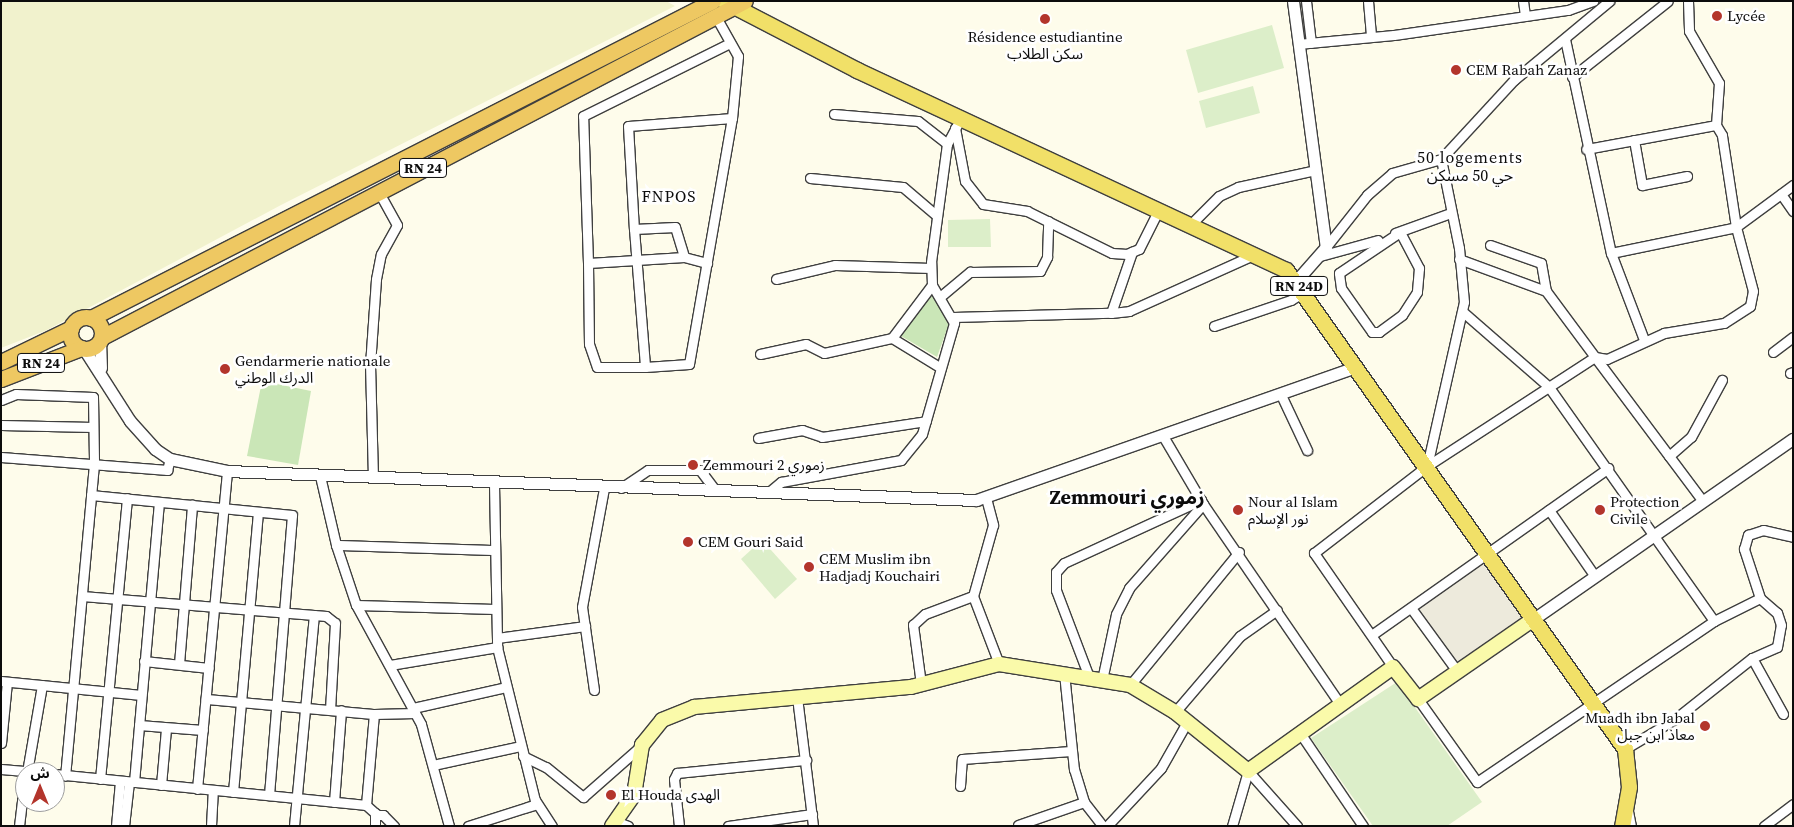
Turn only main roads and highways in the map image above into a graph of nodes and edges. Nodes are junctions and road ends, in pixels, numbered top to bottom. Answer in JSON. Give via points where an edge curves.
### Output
{"nodes":[{"id":1,"x":713,"y":1,"type":"edge"},
{"id":2,"x":745,"y":1,"type":"edge"},
{"id":3,"x":728,"y":5,"type":"edge"},
{"id":4,"x":91,"y":318,"type":"junction"},
{"id":5,"x":71,"y":328,"type":"junction"},
{"id":6,"x":101,"y":339,"type":"junction"},
{"id":7,"x":82,"y":348,"type":"junction"},
{"id":8,"x":1,"y":362,"type":"edge"},
{"id":9,"x":1,"y":379,"type":"edge"},
{"id":10,"x":1535,"y":618,"type":"junction"},
{"id":11,"x":619,"y":824,"type":"edge"},
{"id":12,"x":1622,"y":826,"type":"edge"}],
"edges":[{"from":1,"to":4,"type":"highway","number":"RN 24"},
{"from":2,"to":3,"type":"highway","number":"RN 24"},
{"from":3,"to":6,"type":"highway","number":"RN 24","via":[[716,17],[378,191]]},
{"from":3,"to":10,"type":"main road","number":"RN 24D","via":[[958,123],[1286,270],[1353,368]]},
{"from":4,"to":5,"type":"highway","via":[[79,319]]},
{"from":4,"to":6,"type":"highway","via":[[100,325]]},
{"from":5,"to":7,"type":"highway","via":[[72,340]]},
{"from":5,"to":8,"type":"highway","number":"RN 24"},
{"from":6,"to":7,"type":"highway"},
{"from":7,"to":9,"type":"highway","number":"RN 24"},
{"from":10,"to":11,"type":"main road","via":[[1418,699],[1393,667],[1248,771],[1175,712],[1130,685],[999,664],[921,684],[694,707],[662,720],[642,745],[634,795]]},
{"from":10,"to":12,"type":"main road","number":"RN 24D","via":[[1596,702],[1625,750],[1626,803]]}]}
